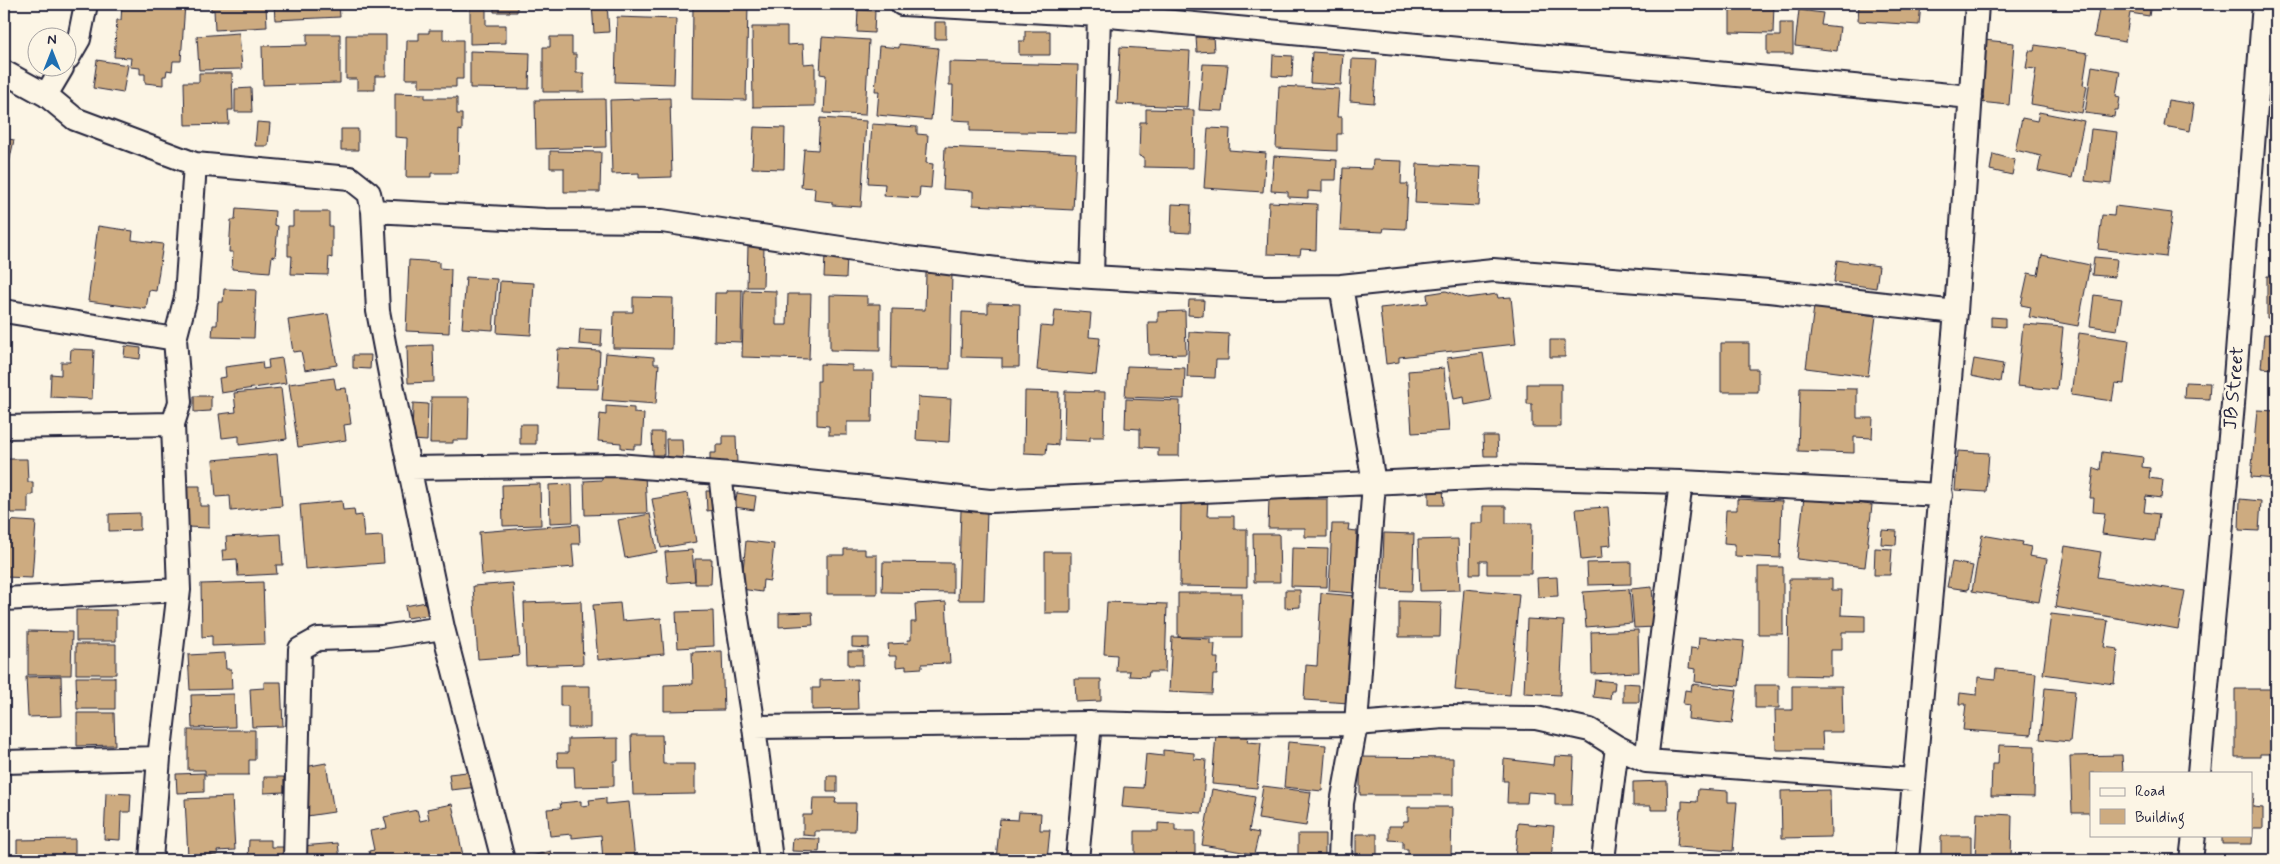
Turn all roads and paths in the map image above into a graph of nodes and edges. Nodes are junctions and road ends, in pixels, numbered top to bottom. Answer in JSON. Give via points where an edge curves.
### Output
{"nodes":[{"id":1,"x":86,"y":4,"type":"edge"},
{"id":2,"x":902,"y":4,"type":"edge"},
{"id":3,"x":1977,"y":4,"type":"edge"},
{"id":4,"x":2264,"y":4,"type":"edge"},
{"id":5,"x":1099,"y":15,"type":"junction"},
{"id":6,"x":78,"y":39,"type":"edge"},
{"id":7,"x":4,"y":72,"type":"edge"},
{"id":8,"x":56,"y":78,"type":"edge"},
{"id":9,"x":46,"y":95,"type":"junction"},
{"id":10,"x":1971,"y":97,"type":"junction"},
{"id":11,"x":195,"y":164,"type":"junction"},
{"id":12,"x":373,"y":211,"type":"junction"},
{"id":13,"x":1092,"y":277,"type":"junction"},
{"id":14,"x":1341,"y":286,"type":"junction"},
{"id":15,"x":4,"y":311,"type":"edge"},
{"id":16,"x":1956,"y":312,"type":"junction"},
{"id":17,"x":175,"y":339,"type":"junction"},
{"id":18,"x":173,"y":424,"type":"junction"},
{"id":19,"x":4,"y":427,"type":"edge"},
{"id":20,"x":410,"y":468,"type":"junction"},
{"id":21,"x":720,"y":473,"type":"junction"},
{"id":22,"x":1681,"y":482,"type":"junction"},
{"id":23,"x":1374,"y":483,"type":"junction"},
{"id":24,"x":1941,"y":495,"type":"junction"},
{"id":25,"x":179,"y":590,"type":"junction"},
{"id":26,"x":4,"y":599,"type":"edge"},
{"id":27,"x":443,"y":628,"type":"junction"},
{"id":28,"x":1090,"y":723,"type":"junction"},
{"id":29,"x":1356,"y":724,"type":"junction"},
{"id":30,"x":754,"y":726,"type":"junction"},
{"id":31,"x":1617,"y":747,"type":"junction"},
{"id":32,"x":159,"y":758,"type":"junction"},
{"id":33,"x":1646,"y":761,"type":"junction"},
{"id":34,"x":4,"y":762,"type":"edge"},
{"id":35,"x":2199,"y":772,"type":"edge"},
{"id":36,"x":1913,"y":780,"type":"junction"},
{"id":37,"x":2194,"y":836,"type":"edge"},
{"id":38,"x":151,"y":860,"type":"edge"},
{"id":39,"x":295,"y":860,"type":"edge"},
{"id":40,"x":503,"y":860,"type":"edge"},
{"id":41,"x":771,"y":860,"type":"edge"},
{"id":42,"x":1077,"y":860,"type":"edge"},
{"id":43,"x":1340,"y":860,"type":"edge"},
{"id":44,"x":1602,"y":860,"type":"edge"},
{"id":45,"x":1907,"y":860,"type":"edge"},
{"id":46,"x":2192,"y":860,"type":"edge"}],
"edges":[{"from":1,"to":6,"type":"street"},
{"from":2,"to":5,"type":"street"},
{"from":3,"to":10,"type":"street"},
{"from":4,"to":35,"type":"street","name":"JB Street","via":[[2233,404]]},
{"from":5,"to":10,"type":"street"},
{"from":5,"to":13,"type":"street"},
{"from":7,"to":9,"type":"street"},
{"from":8,"to":9,"type":"street"},
{"from":9,"to":11,"type":"street","via":[[75,119]]},
{"from":10,"to":16,"type":"street"},
{"from":11,"to":12,"type":"street","via":[[350,178],[369,194]]},
{"from":11,"to":17,"type":"street","via":[[186,297]]},
{"from":12,"to":13,"type":"street","via":[[545,220],[662,221],[926,260]]},
{"from":12,"to":20,"type":"street","via":[[378,311]]},
{"from":13,"to":14,"type":"street","via":[[1266,287]]},
{"from":14,"to":16,"type":"street","via":[[1494,270],[1769,291]]},
{"from":14,"to":23,"type":"street"},
{"from":15,"to":17,"type":"street"},
{"from":16,"to":24,"type":"street"},
{"from":17,"to":18,"type":"street","via":[[180,402]]},
{"from":18,"to":19,"type":"street"},
{"from":18,"to":25,"type":"street"},
{"from":20,"to":21,"type":"street","via":[[617,465]]},
{"from":20,"to":27,"type":"street"},
{"from":21,"to":23,"type":"street","via":[[990,500]]},
{"from":21,"to":30,"type":"street"},
{"from":22,"to":23,"type":"street","via":[[1498,477]]},
{"from":22,"to":24,"type":"street"},
{"from":22,"to":33,"type":"street"},
{"from":23,"to":29,"type":"street"},
{"from":24,"to":36,"type":"street"},
{"from":25,"to":26,"type":"street"},
{"from":25,"to":32,"type":"street"},
{"from":27,"to":39,"type":"street","via":[[382,638],[318,639],[300,648]]},
{"from":27,"to":40,"type":"street"},
{"from":28,"to":29,"type":"street"},
{"from":28,"to":30,"type":"street"},
{"from":28,"to":42,"type":"street"},
{"from":29,"to":31,"type":"street","via":[[1444,717],[1536,718],[1590,730]]},
{"from":29,"to":43,"type":"street","via":[[1342,803]]},
{"from":30,"to":41,"type":"street"},
{"from":31,"to":33,"type":"street"},
{"from":31,"to":44,"type":"street"},
{"from":32,"to":34,"type":"street"},
{"from":32,"to":38,"type":"street"},
{"from":33,"to":36,"type":"street"},
{"from":36,"to":45,"type":"street"},
{"from":37,"to":46,"type":"street"}]}
